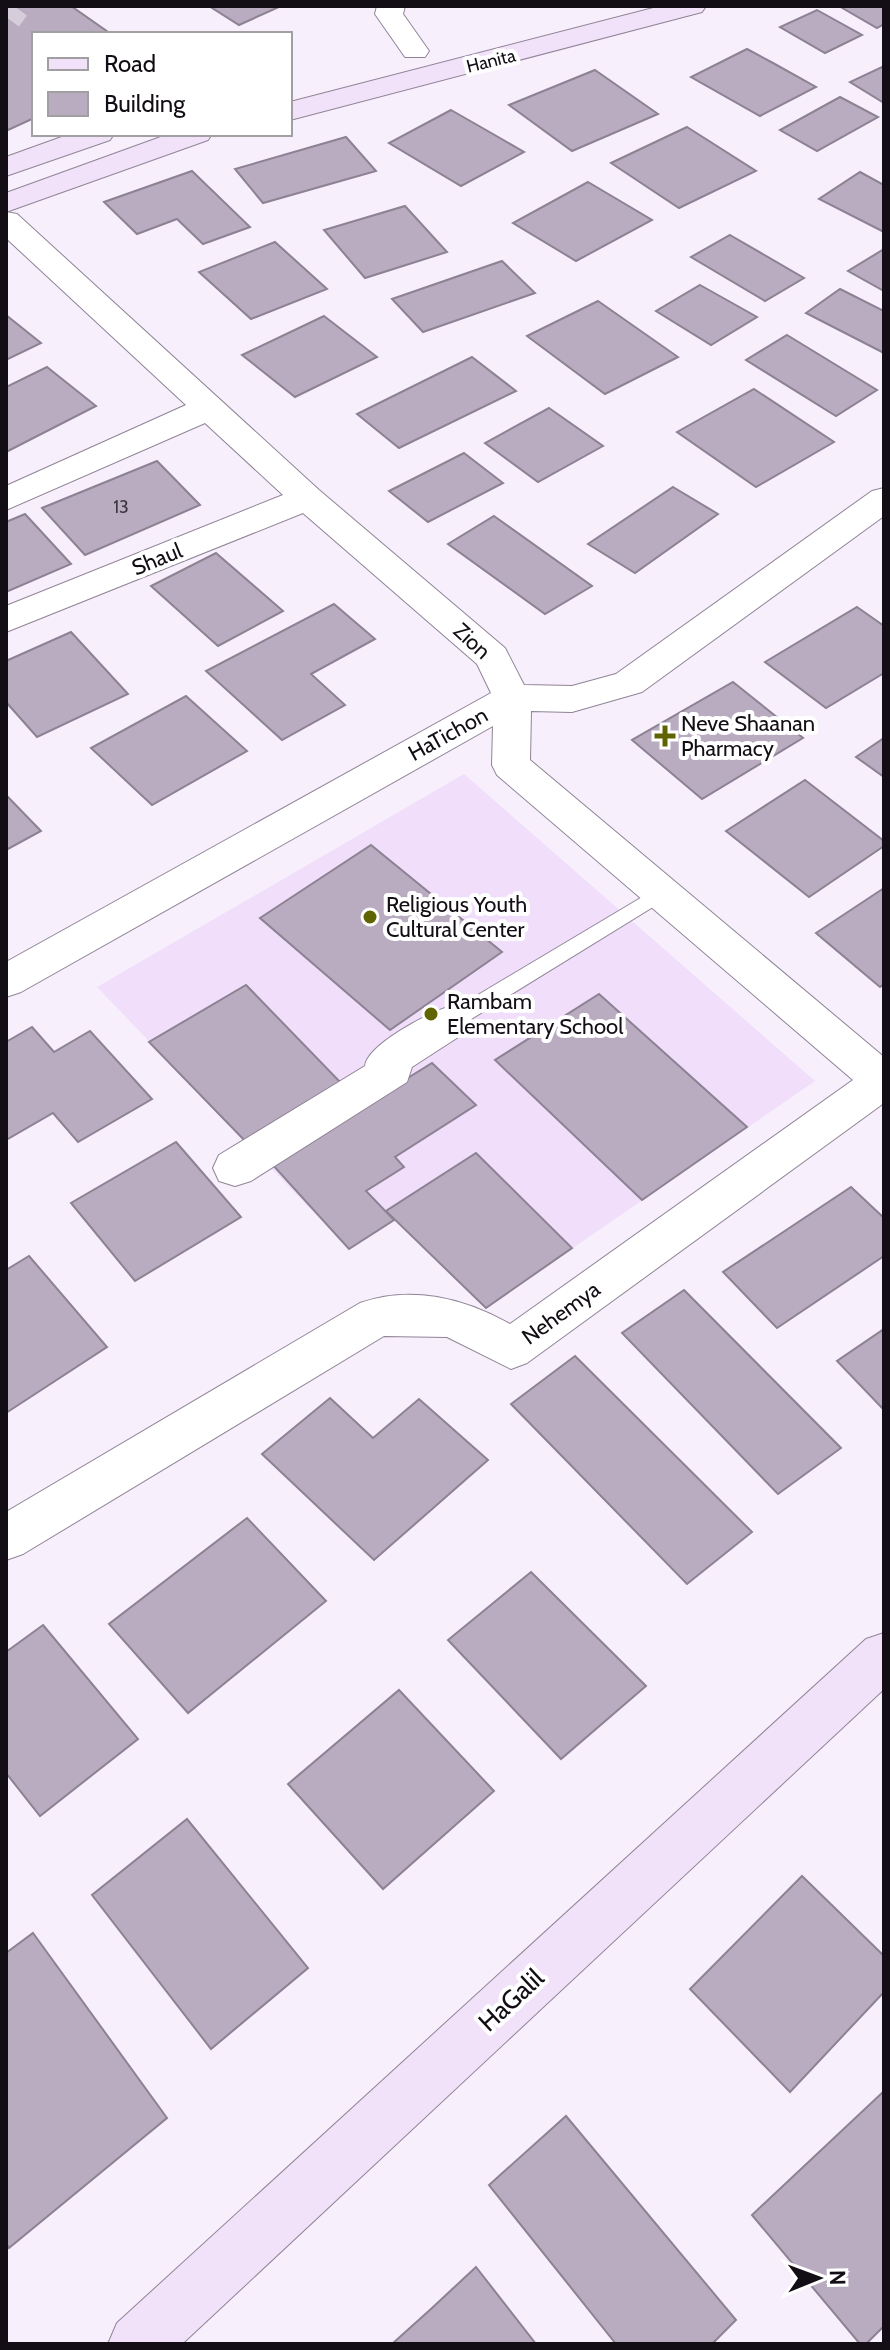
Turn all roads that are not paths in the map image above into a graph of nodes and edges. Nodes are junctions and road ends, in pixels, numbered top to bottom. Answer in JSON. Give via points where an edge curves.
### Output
{"nodes":[{"id":1,"x":391,"y":6,"type":"edge"},
{"id":2,"x":692,"y":6,"type":"edge"},
{"id":3,"x":446,"y":43,"type":"dead end"},
{"id":4,"x":292,"y":110,"type":"edge"},
{"id":5,"x":93,"y":136,"type":"edge"},
{"id":6,"x":191,"y":136,"type":"edge"},
{"id":7,"x":6,"y":167,"type":"edge"},
{"id":8,"x":6,"y":203,"type":"edge"},
{"id":9,"x":6,"y":221,"type":"edge"},
{"id":10,"x":209,"y":408,"type":"junction"},
{"id":11,"x":307,"y":498,"type":"junction"},
{"id":12,"x":6,"y":499,"type":"edge"},
{"id":13,"x":884,"y":499,"type":"edge"},
{"id":14,"x":6,"y":620,"type":"edge"},
{"id":15,"x":512,"y":698,"type":"junction"},
{"id":16,"x":659,"y":894,"type":"junction"},
{"id":17,"x":6,"y":981,"type":"edge"},
{"id":18,"x":448,"y":1023,"type":"joint"},
{"id":19,"x":884,"y":1081,"type":"edge"},
{"id":20,"x":235,"y":1168,"type":"dead end"},
{"id":21,"x":6,"y":1538,"type":"edge"},
{"id":22,"x":884,"y":1656,"type":"edge"},
{"id":23,"x":138,"y":2344,"type":"edge"}],
"edges":[{"from":1,"to":3,"type":"street","name":"Hanita","via":[[402,54]]},
{"from":2,"to":4,"type":"street","name":"Hanita"},
{"from":5,"to":7,"type":"street"},
{"from":6,"to":8,"type":"street"},
{"from":9,"to":10,"type":"street","name":"Zion"},
{"from":10,"to":11,"type":"street","name":"Zion"},
{"from":10,"to":12,"type":"street"},
{"from":11,"to":14,"type":"street","name":"Shaul"},
{"from":11,"to":15,"type":"street","name":"Zion","via":[[492,657]]},
{"from":13,"to":15,"type":"street","name":"HaTichon","via":[[629,683],[572,699]]},
{"from":15,"to":16,"type":"street","name":"Zion","via":[[511,765]]},
{"from":15,"to":17,"type":"street","name":"HaTichon"},
{"from":16,"to":18,"type":"lane"},
{"from":16,"to":19,"type":"street","name":"Zion"},
{"from":18,"to":20,"type":"street","via":[[385,1063],[392,1070]]},
{"from":19,"to":21,"type":"street","name":"Nehemya","via":[[511,1349],[469,1322],[428,1313],[376,1317]]},
{"from":22,"to":23,"type":"street","name":"HaGalil"}]}
